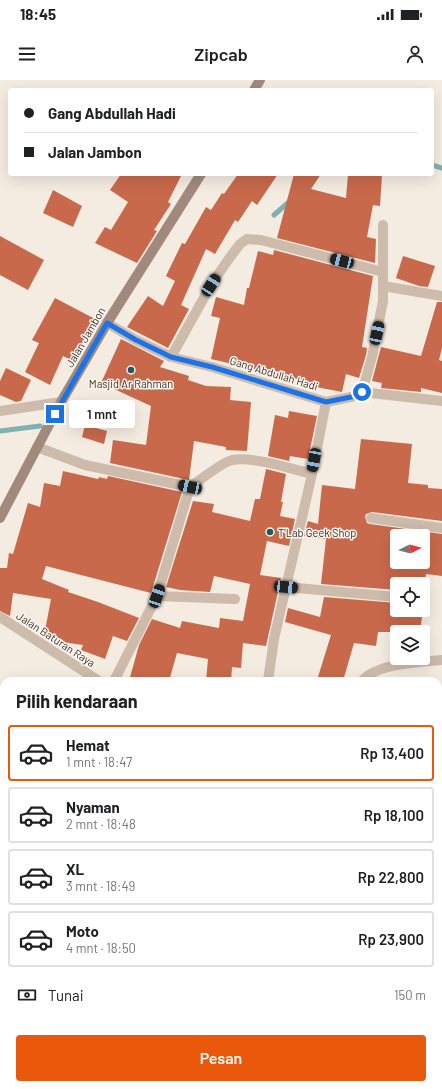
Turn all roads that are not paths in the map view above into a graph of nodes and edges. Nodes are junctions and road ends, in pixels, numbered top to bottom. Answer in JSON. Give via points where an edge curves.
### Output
{"nodes":[{"id":1,"x":200,"y":176,"type":"edge"},
{"id":2,"x":383,"y":226,"type":"dead end"},
{"id":3,"x":383,"y":272,"type":"junction"},
{"id":4,"x":383,"y":286,"type":"junction"},
{"id":5,"x":442,"y":296,"type":"edge"},
{"id":6,"x":107,"y":323,"type":"junction"},
{"id":7,"x":171,"y":357,"type":"junction"},
{"id":8,"x":362,"y":392,"type":"junction"},
{"id":9,"x":442,"y":401,"type":"edge"},
{"id":10,"x":61,"y":402,"type":"junction"},
{"id":11,"x":326,"y":402,"type":"junction"},
{"id":12,"x":0,"y":411,"type":"edge"},
{"id":13,"x":36,"y":448,"type":"junction"},
{"id":14,"x":312,"y":474,"type":"junction"},
{"id":15,"x":190,"y":487,"type":"junction"},
{"id":16,"x":0,"y":518,"type":"edge"},
{"id":17,"x":371,"y":518,"type":"dead end"},
{"id":18,"x":442,"y":528,"type":"edge"},
{"id":19,"x":286,"y":587,"type":"junction"},
{"id":20,"x":157,"y":596,"type":"junction"},
{"id":21,"x":390,"y":596,"type":"edge"},
{"id":22,"x":235,"y":599,"type":"dead end"},
{"id":23,"x":0,"y":617,"type":"edge"},
{"id":24,"x":442,"y":660,"type":"edge"},
{"id":25,"x":92,"y":677,"type":"edge"},
{"id":26,"x":116,"y":677,"type":"edge"},
{"id":27,"x":269,"y":677,"type":"edge"},
{"id":28,"x":367,"y":677,"type":"edge"}],
"edges":[{"from":1,"to":6,"type":"main road","name":"Jalan Jambon"},
{"from":2,"to":3,"type":"street"},
{"from":3,"to":4,"type":"street"},
{"from":3,"to":7,"type":"street","via":[[261,240],[247,239],[240,244],[215,278]]},
{"from":4,"to":5,"type":"street"},
{"from":4,"to":8,"type":"street","via":[[382,309]]},
{"from":6,"to":7,"type":"street","name":"Gang Abdullah Hadi"},
{"from":6,"to":10,"type":"main road","name":"Jalan Jambon"},
{"from":7,"to":11,"type":"street","name":"Gang Abdullah Hadi"},
{"from":8,"to":9,"type":"street","name":"Gang Abdullah Hadi"},
{"from":8,"to":11,"type":"street","name":"Gang Abdullah Hadi","via":[[356,396]]},
{"from":10,"to":12,"type":"street"},
{"from":10,"to":13,"type":"main road","name":"Jalan Jambon"},
{"from":11,"to":14,"type":"street"},
{"from":13,"to":15,"type":"street","via":[[85,465]]},
{"from":13,"to":16,"type":"main road","name":"Jalan Jambon"},
{"from":14,"to":15,"type":"street","via":[[258,461],[236,460],[224,464]]},
{"from":14,"to":19,"type":"street"},
{"from":15,"to":20,"type":"street"},
{"from":17,"to":18,"type":"street"},
{"from":19,"to":21,"type":"street"},
{"from":19,"to":27,"type":"street"},
{"from":20,"to":22,"type":"street"},
{"from":20,"to":26,"type":"street"},
{"from":23,"to":25,"type":"street","name":"Jalan Baturan Raya"},
{"from":24,"to":28,"type":"street","via":[[404,664],[383,669]]}]}
